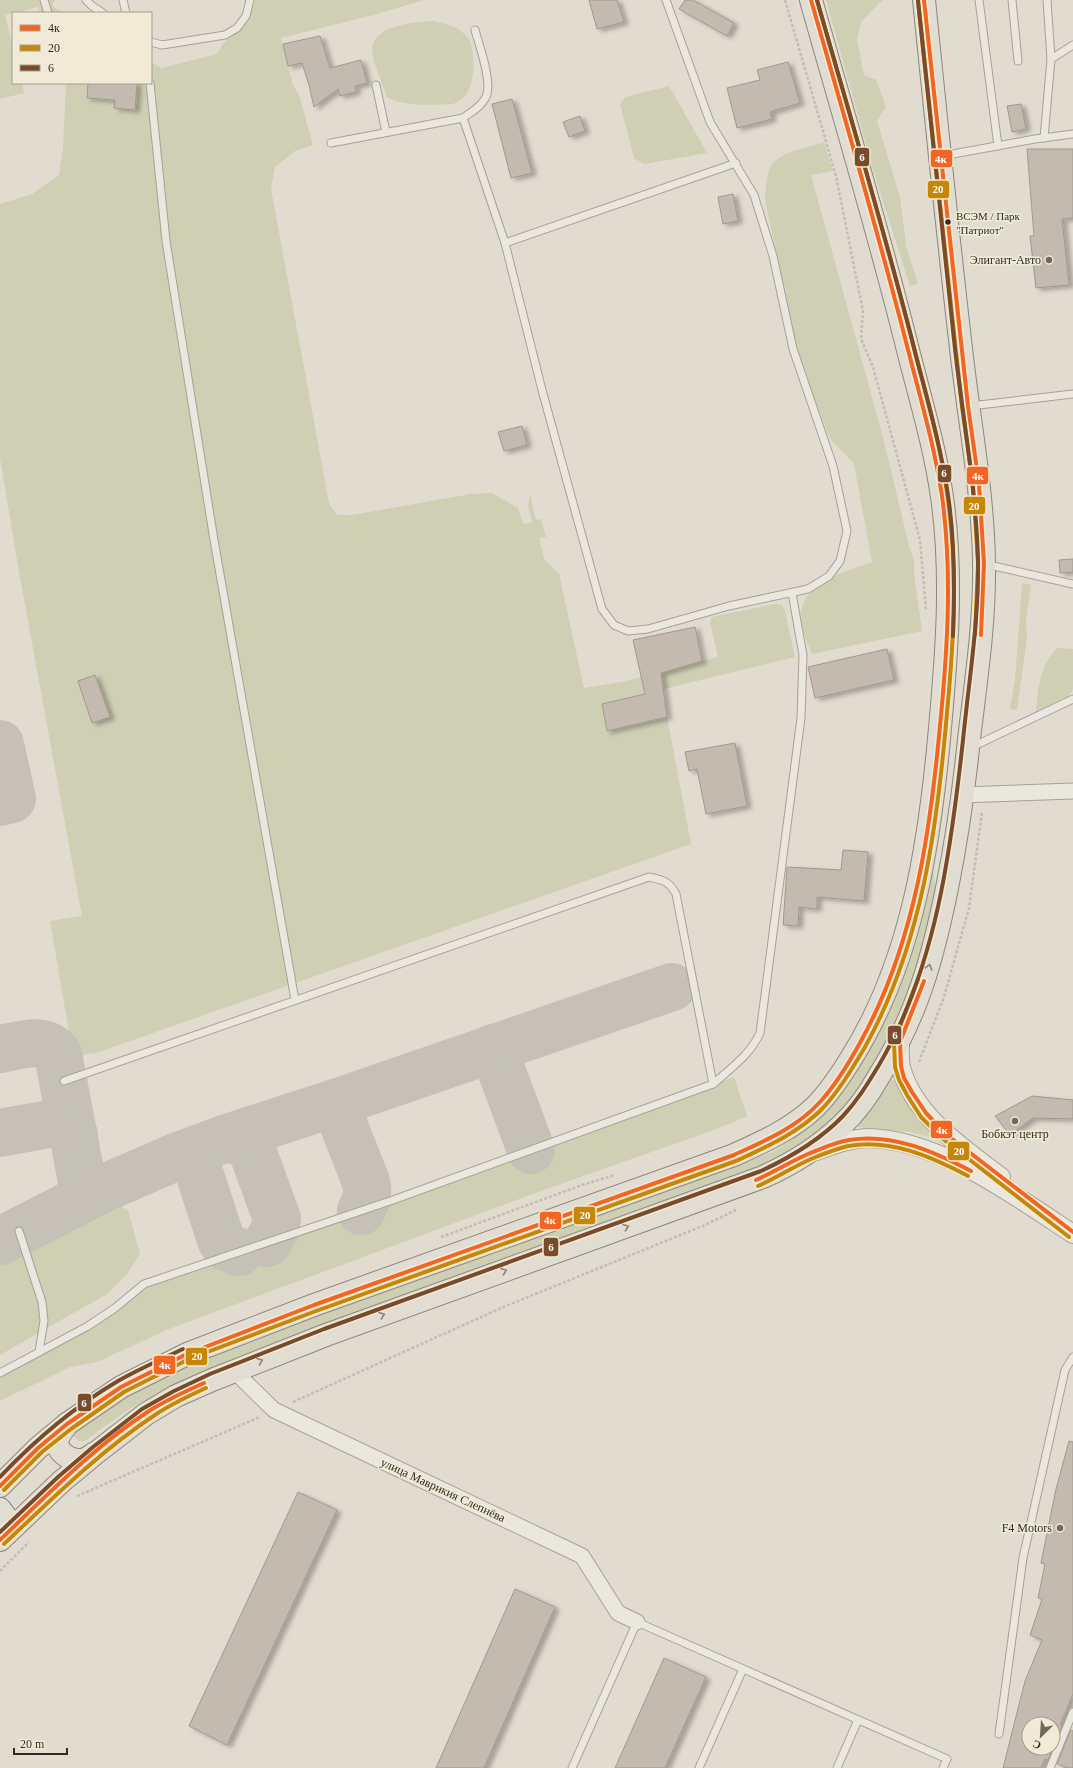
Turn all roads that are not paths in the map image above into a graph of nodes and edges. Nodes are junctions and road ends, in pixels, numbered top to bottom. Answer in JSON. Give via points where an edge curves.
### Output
{"nodes":[{"id":1,"x":44,"y":0,"type":"edge"},
{"id":2,"x":86,"y":0,"type":"edge"},
{"id":3,"x":123,"y":0,"type":"edge"},
{"id":4,"x":250,"y":0,"type":"edge"},
{"id":5,"x":666,"y":0,"type":"edge"},
{"id":6,"x":811,"y":0,"type":"edge"},
{"id":7,"x":924,"y":0,"type":"edge"},
{"id":8,"x":979,"y":0,"type":"edge"},
{"id":9,"x":1012,"y":0,"type":"edge"},
{"id":10,"x":1047,"y":0,"type":"edge"},
{"id":11,"x":48,"y":12,"type":"edge"},
{"id":12,"x":101,"y":12,"type":"edge"},
{"id":13,"x":126,"y":12,"type":"edge"},
{"id":14,"x":475,"y":30,"type":"dead end"},
{"id":15,"x":152,"y":42,"type":"edge"},
{"id":16,"x":1073,"y":45,"type":"edge"},
{"id":17,"x":1051,"y":58,"type":"junction"},
{"id":18,"x":1018,"y":61,"type":"dead end"},
{"id":19,"x":150,"y":84,"type":"edge"},
{"id":20,"x":376,"y":85,"type":"dead end"},
{"id":21,"x":463,"y":118,"type":"junction"},
{"id":22,"x":386,"y":132,"type":"junction"},
{"id":23,"x":1073,"y":134,"type":"edge"},
{"id":24,"x":1044,"y":138,"type":"junction"},
{"id":25,"x":331,"y":143,"type":"dead end"},
{"id":26,"x":998,"y":146,"type":"junction"},
{"id":27,"x":940,"y":156,"type":"junction"},
{"id":28,"x":736,"y":163,"type":"junction"},
{"id":29,"x":505,"y":243,"type":"junction"},
{"id":30,"x":1073,"y":394,"type":"edge"},
{"id":31,"x":968,"y":406,"type":"junction"},
{"id":32,"x":984,"y":563,"type":"junction"},
{"id":33,"x":1073,"y":584,"type":"edge"},
{"id":34,"x":792,"y":593,"type":"junction"},
{"id":35,"x":1073,"y":698,"type":"edge"},
{"id":36,"x":968,"y":749,"type":"junction"},
{"id":37,"x":1073,"y":791,"type":"edge"},
{"id":38,"x":963,"y":795,"type":"junction"},
{"id":39,"x":295,"y":1000,"type":"junction"},
{"id":40,"x":900,"y":1042,"type":"junction"},
{"id":41,"x":64,"y":1081,"type":"dead end"},
{"id":42,"x":713,"y":1084,"type":"junction"},
{"id":43,"x":806,"y":1155,"type":"junction"},
{"id":44,"x":19,"y":1231,"type":"dead end"},
{"id":45,"x":1073,"y":1233,"type":"edge"},
{"id":46,"x":39,"y":1352,"type":"junction"},
{"id":47,"x":1073,"y":1357,"type":"edge"},
{"id":48,"x":234,"y":1371,"type":"junction"},
{"id":49,"x":0,"y":1373,"type":"edge"},
{"id":50,"x":67,"y":1424,"type":"junction"},
{"id":51,"x":97,"y":1452,"type":"junction"},
{"id":52,"x":1,"y":1484,"type":"edge"},
{"id":53,"x":0,"y":1509,"type":"edge"},
{"id":54,"x":0,"y":1534,"type":"edge"},
{"id":55,"x":0,"y":1540,"type":"edge"},
{"id":56,"x":637,"y":1622,"type":"junction"},
{"id":57,"x":743,"y":1669,"type":"junction"},
{"id":58,"x":1073,"y":1712,"type":"edge"},
{"id":59,"x":858,"y":1720,"type":"junction"},
{"id":60,"x":1070,"y":1725,"type":"edge"},
{"id":61,"x":999,"y":1734,"type":"dead end"},
{"id":62,"x":572,"y":1768,"type":"edge"},
{"id":63,"x":699,"y":1768,"type":"edge"},
{"id":64,"x":837,"y":1768,"type":"edge"},
{"id":65,"x":943,"y":1768,"type":"edge"},
{"id":66,"x":1050,"y":1768,"type":"edge"}],
"edges":[{"from":1,"to":11,"type":"lane"},
{"from":2,"to":12,"type":"lane"},
{"from":3,"to":13,"type":"lane"},
{"from":4,"to":15,"type":"lane","via":[[246,16],[237,28],[225,35],[162,45]]},
{"from":5,"to":28,"type":"lane","via":[[710,122]]},
{"from":6,"to":50,"type":"main road","via":[[896,302],[934,455],[947,542],[948,610],[945,676],[936,774],[926,840],[915,899],[899,956],[882,1002],[863,1041],[840,1078],[815,1107],[767,1140],[734,1155],[314,1305],[187,1354],[121,1387]]},
{"from":7,"to":27,"type":"main road"},
{"from":8,"to":26,"type":"lane"},
{"from":9,"to":18,"type":"lane"},
{"from":10,"to":17,"type":"lane"},
{"from":14,"to":21,"type":"lane","via":[[488,83],[487,96],[479,107]]},
{"from":16,"to":17,"type":"lane"},
{"from":17,"to":24,"type":"lane"},
{"from":19,"to":39,"type":"lane","via":[[166,241],[214,540]]},
{"from":20,"to":22,"type":"lane"},
{"from":21,"to":22,"type":"lane"},
{"from":21,"to":29,"type":"lane"},
{"from":22,"to":25,"type":"lane"},
{"from":23,"to":24,"type":"lane"},
{"from":24,"to":26,"type":"lane"},
{"from":26,"to":27,"type":"lane"},
{"from":27,"to":31,"type":"main road"},
{"from":28,"to":29,"type":"lane"},
{"from":28,"to":34,"type":"lane","via":[[754,195],[773,256],[793,349],[833,466],[847,531],[840,561],[829,576],[808,589]]},
{"from":29,"to":34,"type":"lane","via":[[602,609],[614,625],[628,631],[648,629],[729,606]]},
{"from":30,"to":31,"type":"lane"},
{"from":31,"to":32,"type":"main road","via":[[980,484]]},
{"from":32,"to":33,"type":"lane"},
{"from":32,"to":36,"type":"main road","via":[[983,616]]},
{"from":34,"to":42,"type":"lane","via":[[803,655],[801,718],[760,1033],[754,1046]]},
{"from":35,"to":36,"type":"lane"},
{"from":36,"to":38,"type":"main road"},
{"from":37,"to":38,"type":"street"},
{"from":40,"to":38,"type":"main road","one_way":true,"via":[[935,946]]},
{"from":39,"to":41,"type":"lane"},
{"from":39,"to":42,"type":"lane","via":[[649,877],[661,879],[671,885],[676,894]]},
{"from":40,"to":43,"type":"main road","via":[[872,1088],[851,1116]]},
{"from":40,"to":45,"type":"street","via":[[904,1078],[937,1125]]},
{"from":42,"to":46,"type":"lane","via":[[393,1200],[144,1284],[88,1326]]},
{"from":43,"to":45,"type":"street","via":[[856,1139],[904,1143],[930,1151],[978,1174]]},
{"from":48,"to":43,"type":"main road","one_way":true,"via":[[326,1335],[726,1192]]},
{"from":44,"to":46,"type":"lane","via":[[42,1302],[44,1321]]},
{"from":46,"to":49,"type":"lane"},
{"from":47,"to":61,"type":"lane","via":[[1065,1370],[1023,1558]]},
{"from":48,"to":51,"type":"main road","via":[[176,1396],[146,1414]]},
{"from":48,"to":56,"type":"street","name":"улица Маврикия Слепнёва","via":[[274,1410],[582,1556],[618,1613]]},
{"from":50,"to":51,"type":"main road","via":[[58,1438],[62,1453],[73,1460],[79,1460]]},
{"from":50,"to":52,"type":"main road"},
{"from":51,"to":55,"type":"main road","via":[[62,1481]]},
{"from":53,"to":54,"type":"main road","via":[[6,1520]]},
{"from":56,"to":57,"type":"lane"},
{"from":56,"to":62,"type":"lane"},
{"from":57,"to":59,"type":"lane"},
{"from":57,"to":63,"type":"lane"},
{"from":58,"to":60,"type":"lane"},
{"from":59,"to":64,"type":"lane"},
{"from":59,"to":65,"type":"lane","via":[[947,1759]]},
{"from":60,"to":66,"type":"lane"}]}
